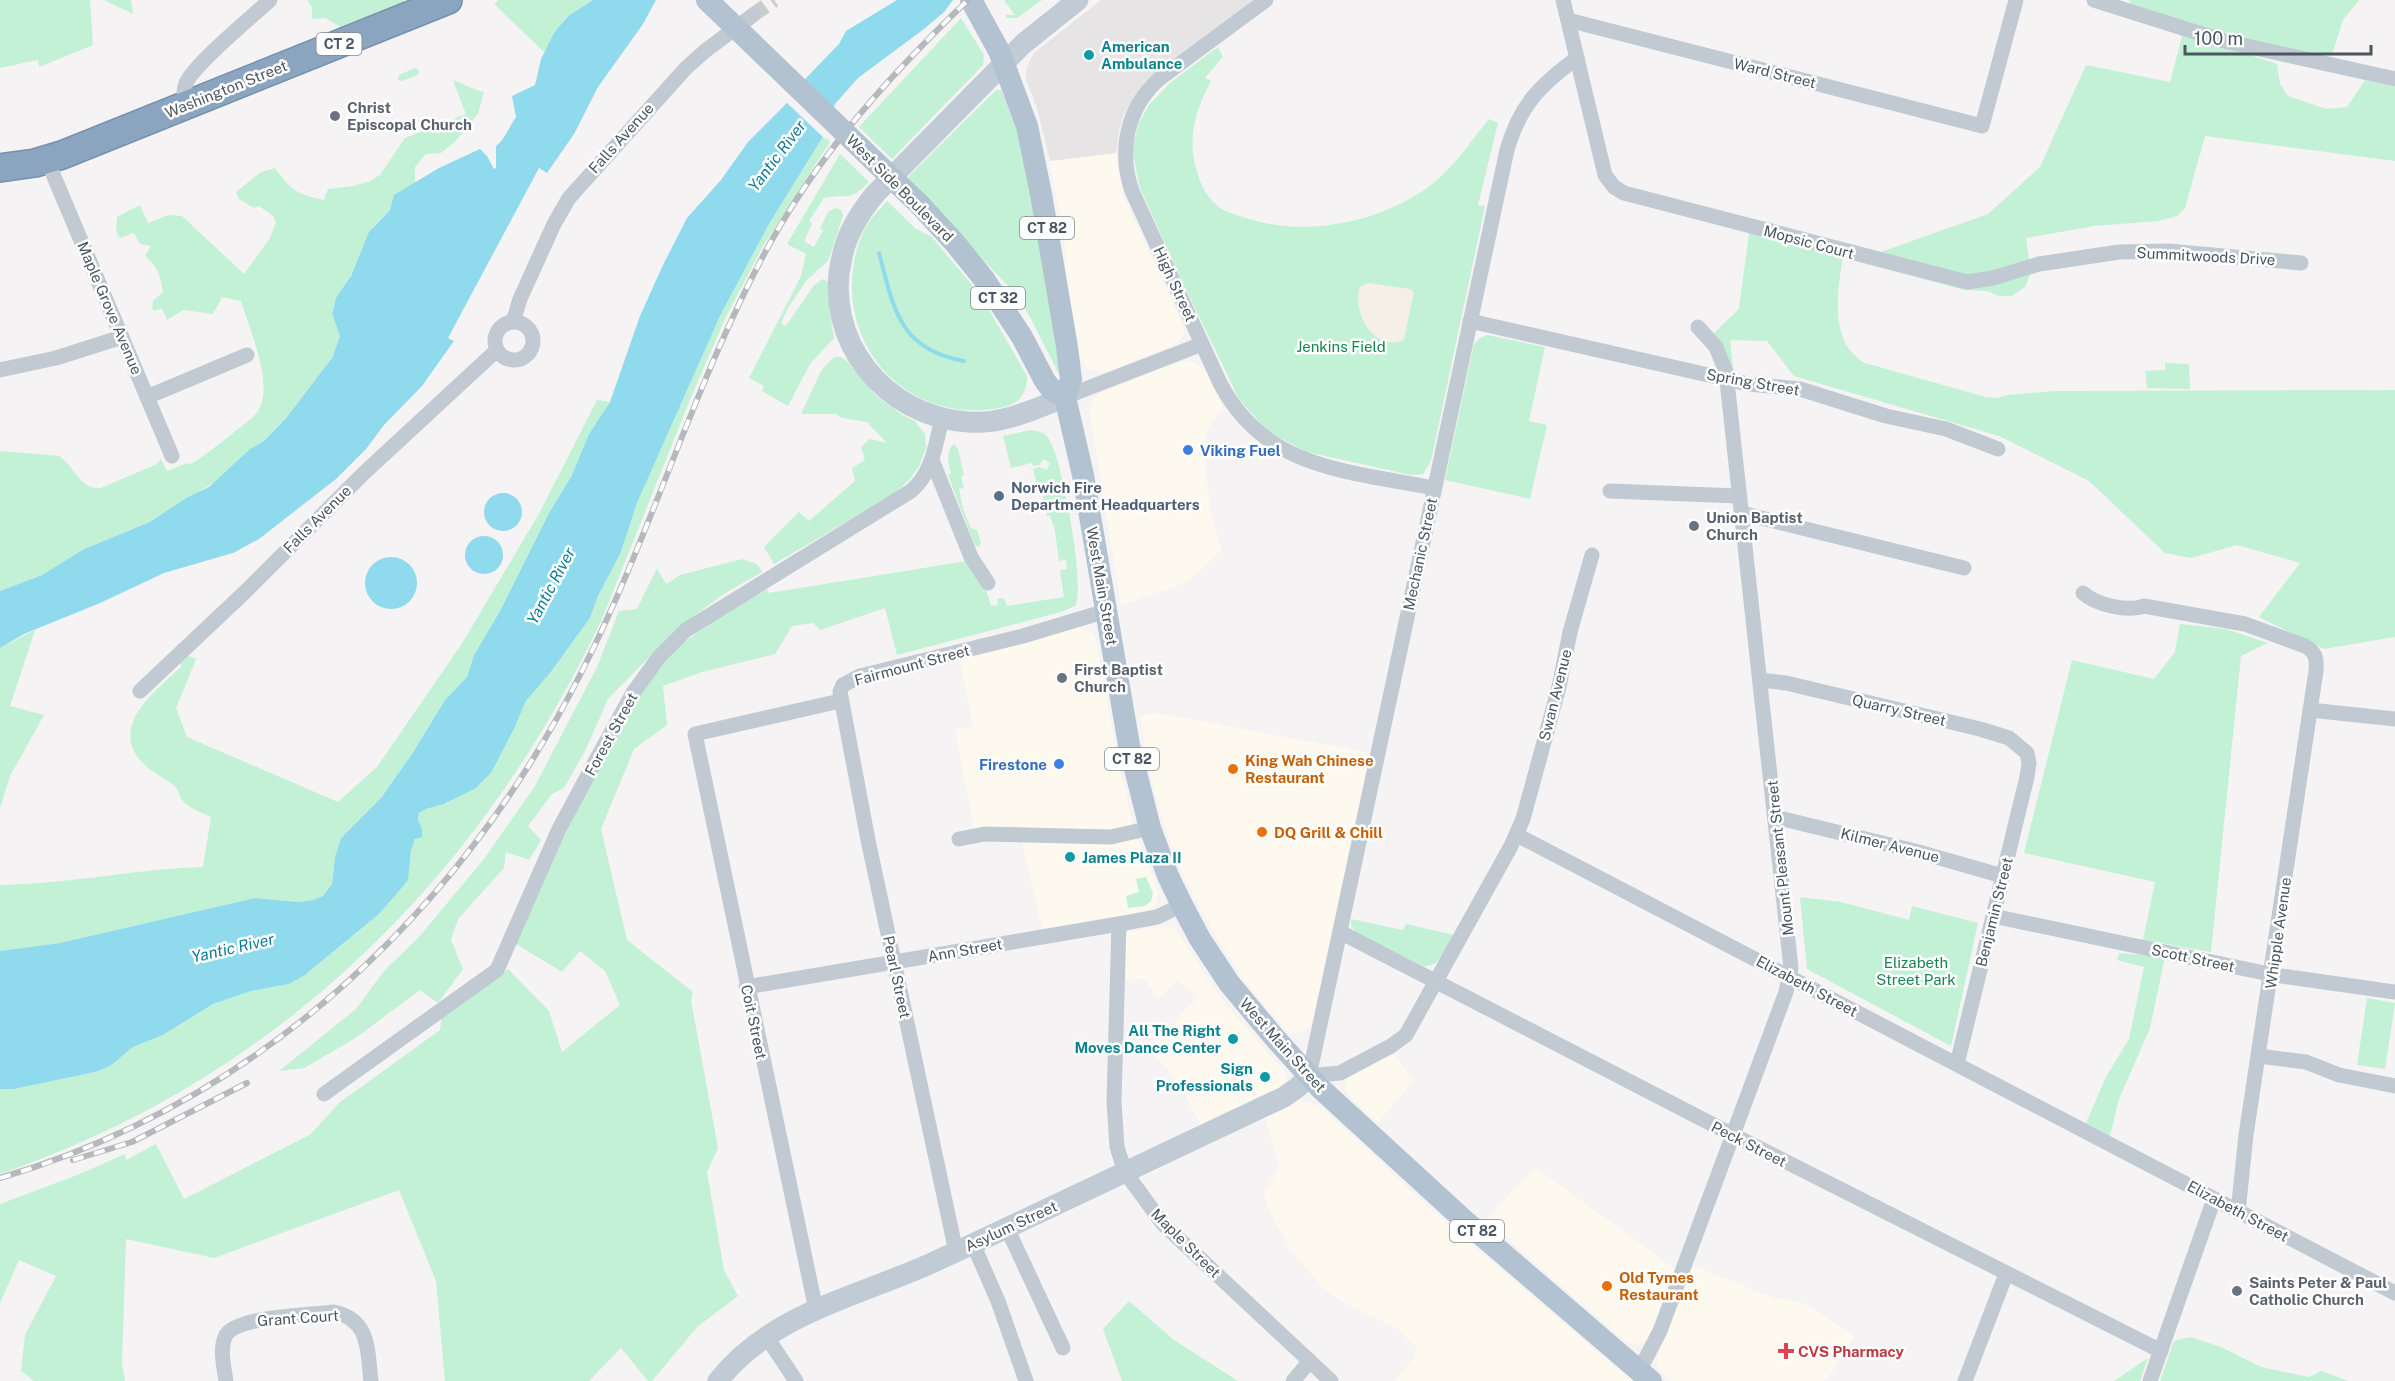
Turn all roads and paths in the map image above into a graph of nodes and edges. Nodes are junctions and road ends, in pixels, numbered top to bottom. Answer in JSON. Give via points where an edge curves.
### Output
{"nodes":[{"id":1,"x":270,"y":0,"type":"edge"},
{"id":2,"x":448,"y":0,"type":"edge"},
{"id":3,"x":707,"y":0,"type":"edge"},
{"id":4,"x":1078,"y":0,"type":"edge"},
{"id":5,"x":1266,"y":0,"type":"edge"},
{"id":6,"x":1563,"y":0,"type":"edge"},
{"id":7,"x":2016,"y":0,"type":"edge"},
{"id":8,"x":2094,"y":0,"type":"edge"},
{"id":9,"x":974,"y":5,"type":"edge"},
{"id":10,"x":753,"y":15,"type":"tunnel mouth"},
{"id":11,"x":1568,"y":20,"type":"junction"},
{"id":12,"x":1577,"y":58,"type":"junction"},
{"id":13,"x":1004,"y":63,"type":"junction"},
{"id":14,"x":2395,"y":79,"type":"edge"},
{"id":15,"x":187,"y":105,"type":"junction"},
{"id":16,"x":47,"y":160,"type":"junction"},
{"id":17,"x":0,"y":168,"type":"edge"},
{"id":18,"x":2301,"y":263,"type":"dead end"},
{"id":19,"x":2006,"y":274,"type":"joint"},
{"id":20,"x":1470,"y":321,"type":"junction"},
{"id":21,"x":513,"y":322,"type":"junction"},
{"id":22,"x":1698,"y":327,"type":"dead end"},
{"id":23,"x":122,"y":337,"type":"junction"},
{"id":24,"x":1202,"y":344,"type":"junction"},
{"id":25,"x":497,"y":350,"type":"junction"},
{"id":26,"x":247,"y":355,"type":"dead end"},
{"id":27,"x":0,"y":370,"type":"edge"},
{"id":28,"x":1726,"y":379,"type":"junction"},
{"id":29,"x":147,"y":397,"type":"junction"},
{"id":30,"x":1065,"y":397,"type":"junction"},
{"id":31,"x":942,"y":419,"type":"junction"},
{"id":32,"x":1998,"y":448,"type":"dead end"},
{"id":33,"x":172,"y":456,"type":"dead end"},
{"id":34,"x":932,"y":460,"type":"junction"},
{"id":35,"x":1434,"y":489,"type":"junction"},
{"id":36,"x":1610,"y":491,"type":"dead end"},
{"id":37,"x":1739,"y":496,"type":"junction"},
{"id":38,"x":1741,"y":513,"type":"junction"},
{"id":39,"x":1592,"y":555,"type":"dead end"},
{"id":40,"x":1964,"y":568,"type":"dead end"},
{"id":41,"x":988,"y":583,"type":"dead end"},
{"id":42,"x":2084,"y":593,"type":"dead end"},
{"id":43,"x":1106,"y":610,"type":"junction"},
{"id":44,"x":1760,"y":680,"type":"junction"},
{"id":45,"x":140,"y":691,"type":"dead end"},
{"id":46,"x":840,"y":701,"type":"junction"},
{"id":47,"x":2310,"y":710,"type":"junction"},
{"id":48,"x":2395,"y":718,"type":"edge"},
{"id":49,"x":695,"y":734,"type":"joint"},
{"id":50,"x":2029,"y":758,"type":"joint"},
{"id":51,"x":1775,"y":817,"type":"junction"},
{"id":52,"x":1150,"y":828,"type":"junction"},
{"id":53,"x":1517,"y":835,"type":"junction"},
{"id":54,"x":959,"y":839,"type":"dead end"},
{"id":55,"x":2003,"y":876,"type":"junction"},
{"id":56,"x":1182,"y":905,"type":"junction"},
{"id":57,"x":1993,"y":916,"type":"junction"},
{"id":58,"x":1119,"y":924,"type":"junction"},
{"id":59,"x":1340,"y":932,"type":"junction"},
{"id":60,"x":894,"y":963,"type":"junction"},
{"id":61,"x":2271,"y":975,"type":"junction"},
{"id":62,"x":1790,"y":978,"type":"junction"},
{"id":63,"x":1436,"y":983,"type":"junction"},
{"id":64,"x":746,"y":987,"type":"junction"},
{"id":65,"x":2395,"y":992,"type":"edge"},
{"id":66,"x":2259,"y":1056,"type":"junction"},
{"id":67,"x":1957,"y":1065,"type":"junction"},
{"id":68,"x":1309,"y":1076,"type":"junction"},
{"id":69,"x":2395,"y":1086,"type":"edge"},
{"id":70,"x":324,"y":1094,"type":"dead end"},
{"id":71,"x":1733,"y":1135,"type":"junction"},
{"id":72,"x":1125,"y":1172,"type":"junction"},
{"id":73,"x":2214,"y":1199,"type":"junction"},
{"id":74,"x":2238,"y":1212,"type":"junction"},
{"id":75,"x":1007,"y":1228,"type":"junction"},
{"id":76,"x":965,"y":1248,"type":"junction"},
{"id":77,"x":2006,"y":1274,"type":"junction"},
{"id":78,"x":2395,"y":1293,"type":"edge"},
{"id":79,"x":816,"y":1310,"type":"junction"},
{"id":80,"x":766,"y":1336,"type":"junction"},
{"id":81,"x":1063,"y":1348,"type":"dead end"},
{"id":82,"x":2161,"y":1351,"type":"junction"},
{"id":83,"x":1310,"y":1361,"type":"junction"},
{"id":84,"x":1645,"y":1376,"type":"edge"},
{"id":85,"x":226,"y":1381,"type":"edge"},
{"id":86,"x":371,"y":1381,"type":"edge"},
{"id":87,"x":718,"y":1381,"type":"edge"},
{"id":88,"x":795,"y":1381,"type":"edge"},
{"id":89,"x":1026,"y":1381,"type":"edge"},
{"id":90,"x":1293,"y":1381,"type":"edge"},
{"id":91,"x":1331,"y":1381,"type":"edge"},
{"id":92,"x":1965,"y":1381,"type":"edge"},
{"id":93,"x":2150,"y":1381,"type":"edge"}],
"edges":[{"from":1,"to":15,"type":"street","via":[[188,80],[184,91]]},
{"from":2,"to":15,"type":"highway","name":"Washington Street","number":"CT 2"},
{"from":3,"to":30,"type":"main road","name":"West Side Boulevard","number":"CT 32","bridge":true,"via":[[950,237],[984,279],[1048,386]]},
{"from":4,"to":13,"type":"main road"},
{"from":5,"to":24,"type":"street","name":"High Street","via":[[1154,84],[1137,107],[1126,135],[1126,167],[1132,191]]},
{"from":6,"to":11,"type":"street"},
{"from":7,"to":11,"type":"street","name":"Ward Street","via":[[1982,126]]},
{"from":8,"to":14,"type":"street","via":[[2224,41]]},
{"from":9,"to":13,"type":"main road","name":"West Main Street"},
{"from":10,"to":21,"type":"street","name":"Falls Avenue","via":[[686,68],[576,188],[549,234]]},
{"from":11,"to":12,"type":"street"},
{"from":12,"to":19,"type":"street","name":"Mopsic Court","via":[[1603,169],[1614,187],[1628,194],[1956,280],[1981,281]]},
{"from":12,"to":20,"type":"street","name":"Mechanic Street","via":[[1548,79],[1525,106],[1514,127]]},
{"from":13,"to":30,"type":"main road","name":"West Main Street","number":"CT 82","via":[[1027,126],[1041,194],[1070,373]]},
{"from":13,"to":31,"type":"main road","via":[[871,199],[854,224],[841,259],[839,290],[843,318],[862,363],[897,399]]},
{"from":15,"to":16,"type":"highway","name":"Washington Street","number":"CT 2"},
{"from":16,"to":17,"type":"highway","name":"Washington Street","number":"CT 2"},
{"from":16,"to":23,"type":"street","name":"Maple Grove Avenue"},
{"from":18,"to":19,"type":"street","name":"Summitwoods Drive","via":[[2153,251],[2066,259]]},
{"from":20,"to":28,"type":"street","name":"Spring Street"},
{"from":20,"to":35,"type":"street","name":"Mechanic Street"},
{"from":21,"to":25,"type":"street","name":"Falls Avenue","via":[[496,334]]},
{"from":21,"to":25,"type":"street","via":[[524,325],[532,335],[532,347],[525,357],[515,360],[504,358]]},
{"from":22,"to":28,"type":"street","name":"Mount Pleasant Street","via":[[1718,350]]},
{"from":23,"to":27,"type":"street","via":[[56,358]]},
{"from":23,"to":29,"type":"street","name":"Maple Grove Avenue"},
{"from":24,"to":30,"type":"street"},
{"from":24,"to":35,"type":"street","name":"High Street","via":[[1234,408],[1276,446],[1320,465]]},
{"from":25,"to":45,"type":"street","name":"Falls Avenue"},
{"from":26,"to":29,"type":"street"},
{"from":28,"to":32,"type":"street","name":"Spring Street","via":[[1800,389],[1897,419],[1946,429]]},
{"from":28,"to":37,"type":"street","name":"Mount Pleasant Street"},
{"from":29,"to":33,"type":"street","name":"Maple Grove Avenue"},
{"from":30,"to":31,"type":"main road","via":[[993,421]]},
{"from":30,"to":43,"type":"main road","name":"West Main Street","number":"CT 82","via":[[1081,464]]},
{"from":31,"to":34,"type":"street","name":"Forest Street"},
{"from":34,"to":41,"type":"street","via":[[971,557]]},
{"from":34,"to":70,"type":"street","name":"Forest Street","via":[[919,484],[902,498],[686,630],[658,657],[633,693],[560,829],[497,970]]},
{"from":35,"to":59,"type":"street","name":"Mechanic Street"},
{"from":36,"to":37,"type":"street"},
{"from":37,"to":38,"type":"street","name":"Mount Pleasant Street"},
{"from":38,"to":40,"type":"street"},
{"from":38,"to":44,"type":"street","name":"Mount Pleasant Street"},
{"from":39,"to":53,"type":"street","name":"Swan Avenue"},
{"from":42,"to":47,"type":"street","name":"Whipple Avenue","via":[[2130,609],[2144,606],[2245,624],[2305,646],[2315,654]]},
{"from":43,"to":46,"type":"street","name":"Fairmount Street","via":[[1023,636],[860,676],[843,685]]},
{"from":43,"to":52,"type":"main road","name":"West Main Street","number":"CT 82","via":[[1129,745]]},
{"from":44,"to":50,"type":"street","name":"Quarry Street","via":[[1985,730],[2015,742]]},
{"from":44,"to":51,"type":"street","name":"Mount Pleasant Street"},
{"from":46,"to":49,"type":"street","name":"Fairmount Street"},
{"from":46,"to":60,"type":"street","name":"Pearl Street"},
{"from":47,"to":48,"type":"street"},
{"from":47,"to":61,"type":"street","name":"Whipple Avenue"},
{"from":49,"to":64,"type":"street","name":"Coit Street"},
{"from":50,"to":55,"type":"street","name":"Benjamin Street"},
{"from":51,"to":55,"type":"street","name":"Kilmer Avenue"},
{"from":51,"to":62,"type":"street","name":"Mount Pleasant Street"},
{"from":52,"to":54,"type":"street","via":[[1111,837],[985,834]]},
{"from":52,"to":56,"type":"main road","name":"West Main Street","number":"CT 82"},
{"from":53,"to":62,"type":"street","name":"Elizabeth Street"},
{"from":53,"to":63,"type":"street"},
{"from":55,"to":57,"type":"street","name":"Benjamin Street"},
{"from":56,"to":58,"type":"street","name":"Ann Street","via":[[1157,917]]},
{"from":56,"to":68,"type":"main road","name":"West Main Street","number":"CT 82","via":[[1229,983]]},
{"from":57,"to":61,"type":"street","name":"Scott Street"},
{"from":57,"to":67,"type":"street","name":"Benjamin Street"},
{"from":58,"to":60,"type":"street","name":"Ann Street"},
{"from":58,"to":72,"type":"street","name":"Maple Street","via":[[1114,1102],[1117,1147]]},
{"from":59,"to":63,"type":"street","name":"Peck Street"},
{"from":59,"to":68,"type":"street","name":"Mechanic Street"},
{"from":60,"to":64,"type":"street","name":"Ann Street"},
{"from":60,"to":76,"type":"street","name":"Pearl Street"},
{"from":61,"to":65,"type":"street","name":"Scott Street"},
{"from":61,"to":66,"type":"street","name":"Whipple Avenue"},
{"from":62,"to":67,"type":"street","name":"Elizabeth Street"},
{"from":62,"to":71,"type":"street","name":"Mount Pleasant Street"},
{"from":63,"to":68,"type":"street","via":[[1409,1032],[1400,1040],[1340,1073]]},
{"from":63,"to":71,"type":"street","name":"Peck Street"},
{"from":64,"to":79,"type":"street","name":"Coit Street"},
{"from":66,"to":69,"type":"street","via":[[2306,1062],[2345,1077]]},
{"from":66,"to":74,"type":"street","name":"Whipple Avenue"},
{"from":67,"to":73,"type":"street","name":"Elizabeth Street"},
{"from":68,"to":72,"type":"main road","name":"Asylum Street","via":[[1284,1097]]},
{"from":68,"to":84,"type":"main road","name":"West Main Street","number":"CT 82","via":[[1411,1173]]},
{"from":71,"to":77,"type":"street","name":"Peck Street"},
{"from":71,"to":84,"type":"street","name":"Mount Pleasant Street"},
{"from":72,"to":75,"type":"main road","name":"Asylum Street"},
{"from":72,"to":83,"type":"street","name":"Maple Street","via":[[1163,1224]]},
{"from":73,"to":74,"type":"street","name":"Elizabeth Street"},
{"from":73,"to":82,"type":"street"},
{"from":74,"to":78,"type":"street","name":"Elizabeth Street"},
{"from":75,"to":76,"type":"main road","name":"Asylum Street"},
{"from":75,"to":81,"type":"street"},
{"from":76,"to":79,"type":"main road","name":"Asylum Street"},
{"from":76,"to":89,"type":"street","name":"Pearl Street","via":[[998,1301]]},
{"from":77,"to":82,"type":"street","name":"Peck Street"},
{"from":77,"to":92,"type":"street"},
{"from":79,"to":80,"type":"main road","name":"Asylum Street"},
{"from":80,"to":87,"type":"main road","name":"Asylum Street"},
{"from":80,"to":88,"type":"street"},
{"from":82,"to":93,"type":"street"},
{"from":83,"to":90,"type":"street"},
{"from":83,"to":91,"type":"street","name":"Maple Street"},
{"from":85,"to":86,"type":"street","name":"Grant Court","via":[[223,1343],[230,1330],[247,1322],[334,1312],[351,1318],[362,1330]]}]}
